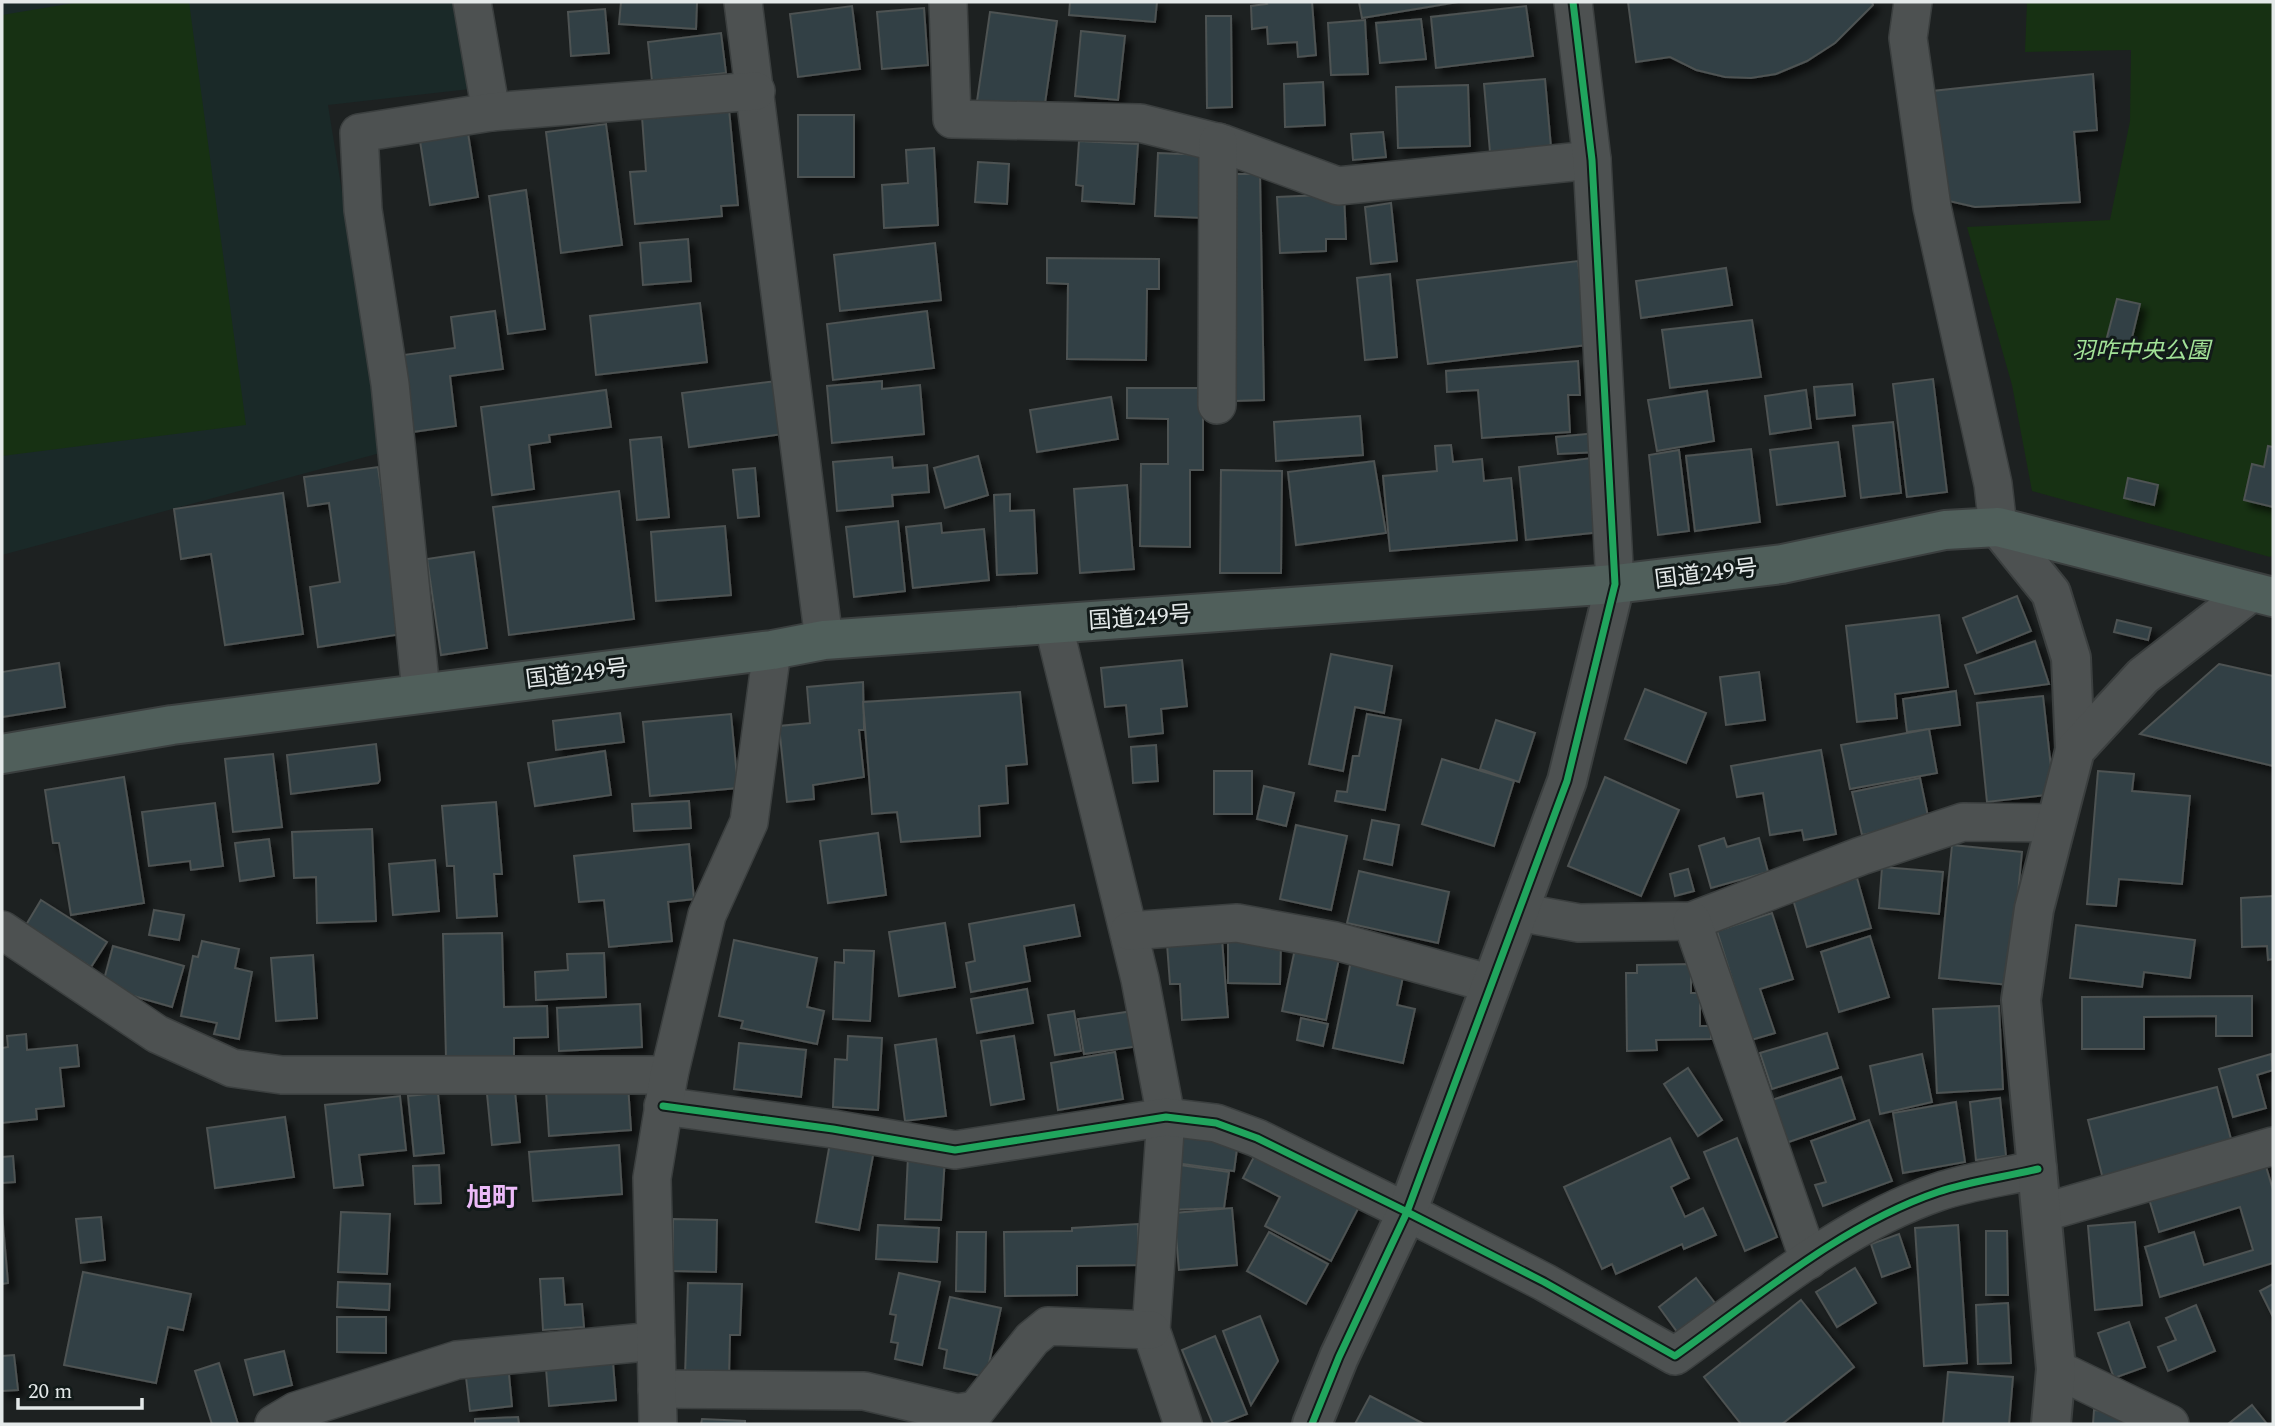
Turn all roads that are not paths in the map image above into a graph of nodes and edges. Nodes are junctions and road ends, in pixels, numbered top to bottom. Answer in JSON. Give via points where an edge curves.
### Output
{"nodes":[{"id":1,"x":471,"y":2,"type":"edge"},
{"id":2,"x":743,"y":2,"type":"edge"},
{"id":3,"x":947,"y":2,"type":"edge"},
{"id":4,"x":1573,"y":2,"type":"edge"},
{"id":5,"x":1913,"y":2,"type":"edge"},
{"id":6,"x":756,"y":91,"type":"junction"},
{"id":7,"x":491,"y":112,"type":"junction"},
{"id":8,"x":1218,"y":142,"type":"junction"},
{"id":9,"x":1592,"y":160,"type":"junction"},
{"id":10,"x":1217,"y":405,"type":"dead end"},
{"id":11,"x":1998,"y":527,"type":"junction"},
{"id":12,"x":1615,"y":584,"type":"junction"},
{"id":13,"x":2266,"y":590,"type":"edge"},
{"id":14,"x":1053,"y":623,"type":"junction"},
{"id":15,"x":824,"y":640,"type":"junction"},
{"id":16,"x":772,"y":650,"type":"junction"},
{"id":17,"x":421,"y":692,"type":"junction"},
{"id":18,"x":2075,"y":750,"type":"junction"},
{"id":19,"x":2,"y":754,"type":"edge"},
{"id":20,"x":2056,"y":823,"type":"junction"},
{"id":21,"x":1518,"y":912,"type":"junction"},
{"id":22,"x":1692,"y":921,"type":"junction"},
{"id":23,"x":2,"y":930,"type":"edge"},
{"id":24,"x":1129,"y":931,"type":"junction"},
{"id":25,"x":1492,"y":984,"type":"junction"},
{"id":26,"x":666,"y":1091,"type":"junction"},
{"id":27,"x":1166,"y":1116,"type":"junction"},
{"id":28,"x":2273,"y":1146,"type":"edge"},
{"id":29,"x":2038,"y":1169,"type":"junction"},
{"id":30,"x":1407,"y":1212,"type":"junction"},
{"id":31,"x":2042,"y":1213,"type":"junction"},
{"id":32,"x":1809,"y":1260,"type":"junction"},
{"id":33,"x":1151,"y":1329,"type":"junction"},
{"id":34,"x":656,"y":1341,"type":"junction"},
{"id":35,"x":2056,"y":1369,"type":"junction"},
{"id":36,"x":657,"y":1389,"type":"junction"},
{"id":37,"x":274,"y":1424,"type":"edge"},
{"id":38,"x":658,"y":1424,"type":"edge"},
{"id":39,"x":1183,"y":1424,"type":"edge"},
{"id":40,"x":1312,"y":1424,"type":"edge"},
{"id":41,"x":2051,"y":1424,"type":"edge"},
{"id":42,"x":2170,"y":1424,"type":"edge"}],
"edges":[{"from":1,"to":7,"type":"street"},
{"from":2,"to":6,"type":"street"},
{"from":3,"to":8,"type":"street","via":[[952,119],[1140,123]]},
{"from":4,"to":9,"type":"street"},
{"from":5,"to":11,"type":"street","via":[[1908,38],[1932,207],[1993,484]]},
{"from":6,"to":7,"type":"street"},
{"from":6,"to":15,"type":"street"},
{"from":7,"to":17,"type":"street","via":[[359,133],[363,210],[390,384]]},
{"from":8,"to":9,"type":"street","via":[[1338,186]]},
{"from":8,"to":10,"type":"street"},
{"from":9,"to":12,"type":"street"},
{"from":11,"to":12,"type":"highway","name":"国道249号","via":[[1945,530],[1782,564]]},
{"from":11,"to":13,"type":"highway","name":"国道249号"},
{"from":11,"to":18,"type":"street","via":[[2050,593],[2071,658]]},
{"from":12,"to":14,"type":"highway","name":"国道249号"},
{"from":12,"to":21,"type":"street","via":[[1567,781]]},
{"from":13,"to":18,"type":"street","via":[[2143,676]]},
{"from":14,"to":15,"type":"highway","name":"国道249号"},
{"from":14,"to":24,"type":"street"},
{"from":15,"to":16,"type":"highway","name":"国道249号"},
{"from":16,"to":17,"type":"highway","name":"国道249号"},
{"from":16,"to":26,"type":"street","via":[[749,822],[708,915]]},
{"from":17,"to":19,"type":"highway","name":"国道249号","via":[[172,725]]},
{"from":18,"to":20,"type":"street"},
{"from":20,"to":22,"type":"street","via":[[1963,822]]},
{"from":20,"to":29,"type":"street","via":[[2034,909],[2021,1000]]},
{"from":21,"to":22,"type":"street","via":[[1579,923]]},
{"from":21,"to":25,"type":"street"},
{"from":22,"to":32,"type":"street"},
{"from":23,"to":26,"type":"street","via":[[157,1034],[232,1068],[282,1075]]},
{"from":24,"to":25,"type":"street","via":[[1237,923],[1335,941]]},
{"from":24,"to":27,"type":"street"},
{"from":25,"to":30,"type":"street"},
{"from":26,"to":27,"type":"street","via":[[833,1129],[955,1150]]},
{"from":26,"to":34,"type":"street","via":[[652,1178]]},
{"from":27,"to":30,"type":"street","via":[[1216,1123],[1257,1138]]},
{"from":27,"to":33,"type":"street"},
{"from":28,"to":31,"type":"street"},
{"from":29,"to":31,"type":"street"},
{"from":29,"to":32,"type":"street","via":[[1940,1191],[1900,1207]]},
{"from":30,"to":32,"type":"street","via":[[1675,1356]]},
{"from":30,"to":40,"type":"street"},
{"from":31,"to":35,"type":"street"},
{"from":33,"to":36,"type":"street","via":[[1048,1326],[1032,1339],[976,1410],[957,1413],[864,1391]]},
{"from":33,"to":39,"type":"street"},
{"from":34,"to":36,"type":"street"},
{"from":34,"to":37,"type":"street","via":[[457,1360],[296,1411]]},
{"from":35,"to":41,"type":"street"},
{"from":35,"to":42,"type":"street"},
{"from":36,"to":38,"type":"street"}]}
